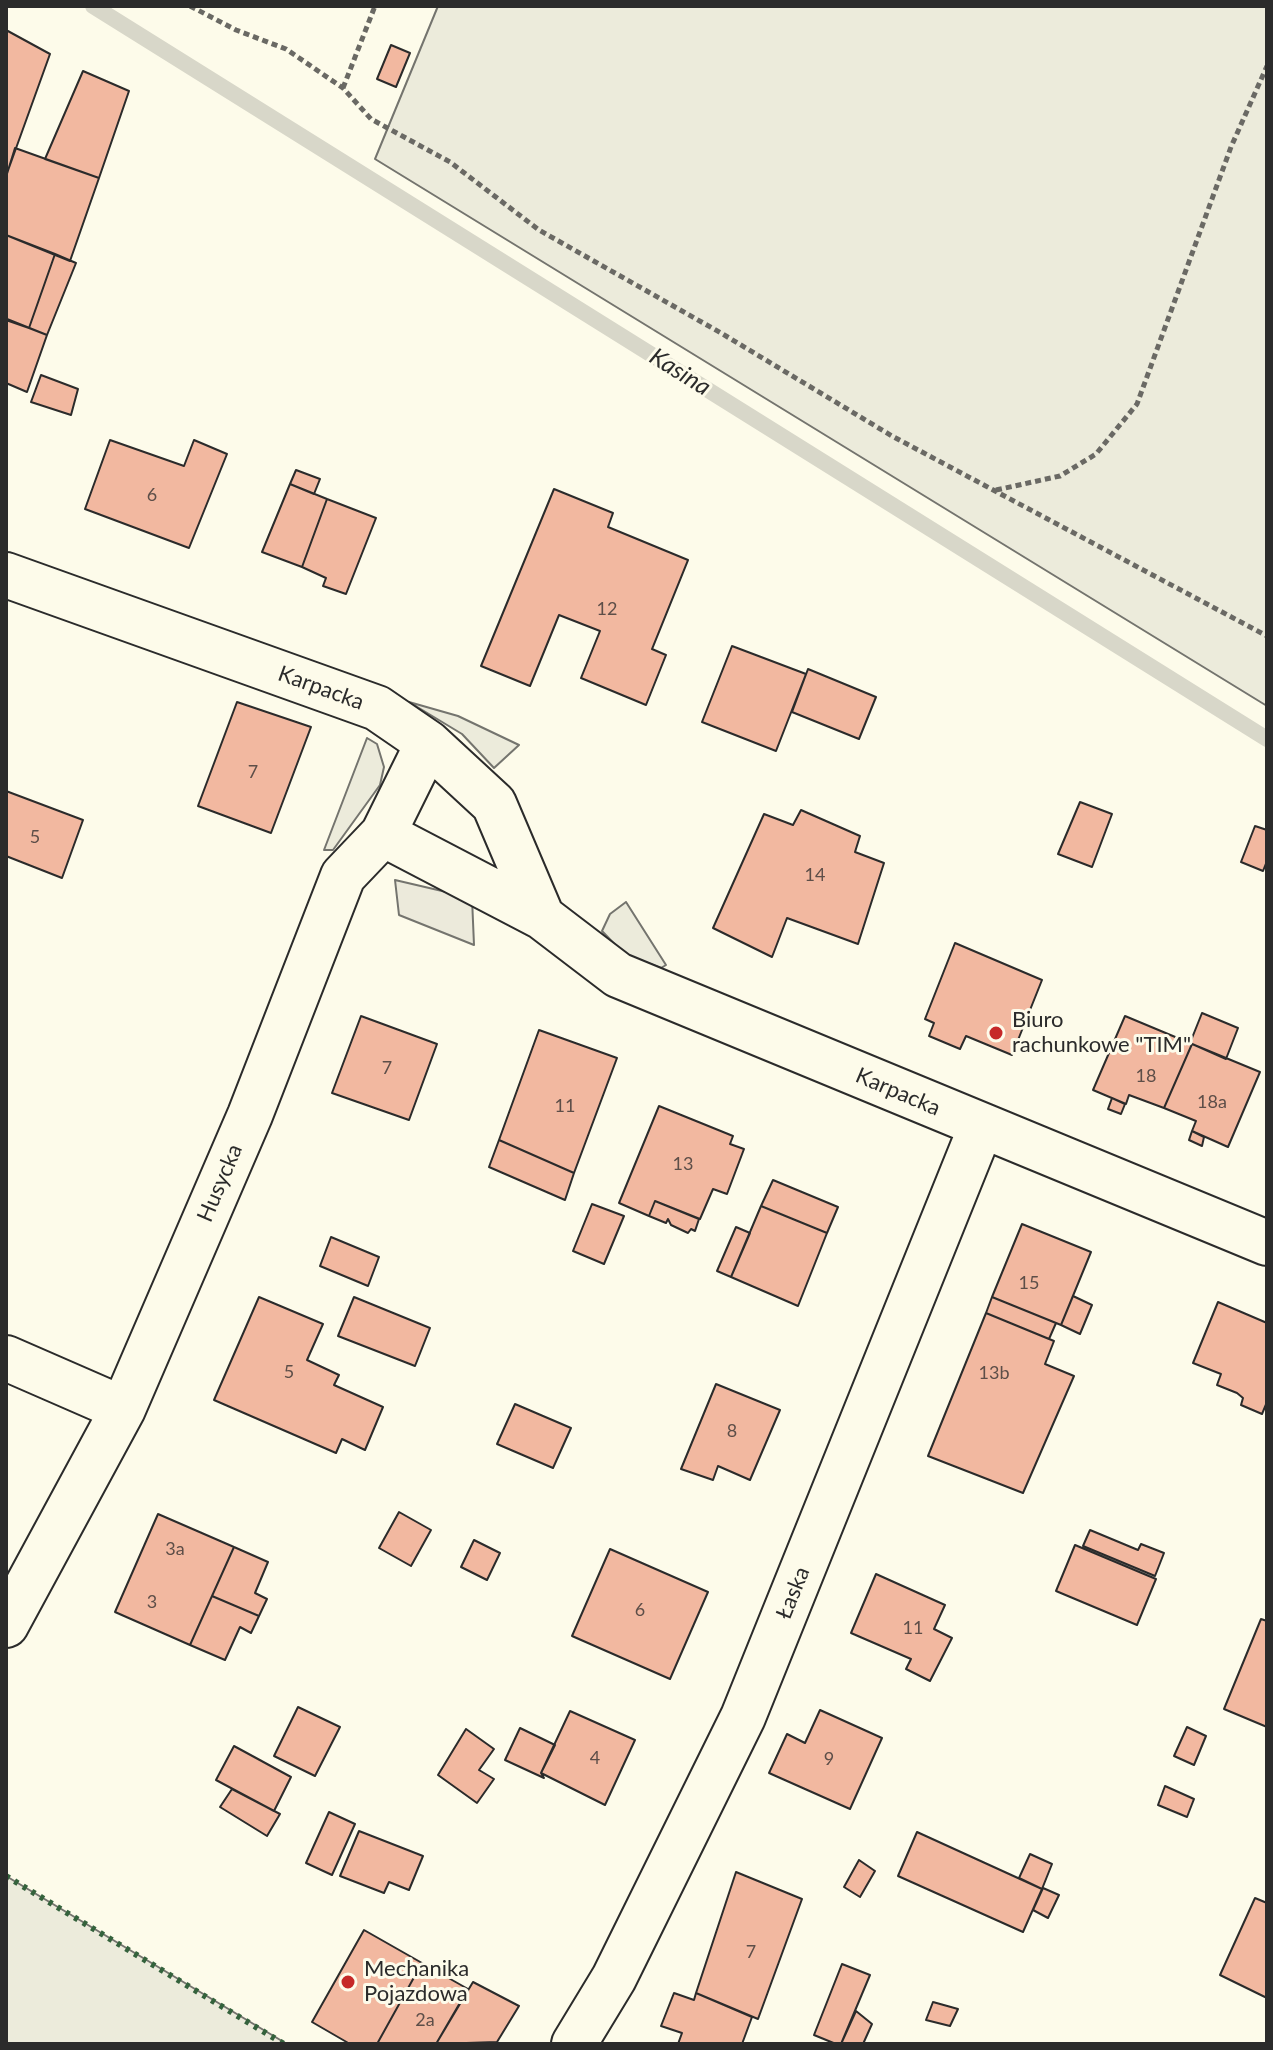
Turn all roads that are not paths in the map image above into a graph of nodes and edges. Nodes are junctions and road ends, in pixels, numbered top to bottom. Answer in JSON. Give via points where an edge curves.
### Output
{"nodes":[{"id":1,"x":6,"y":575,"type":"edge"},
{"id":2,"x":428,"y":743,"type":"junction"},
{"id":3,"x":383,"y":834,"type":"junction"},
{"id":4,"x":542,"y":917,"type":"junction"},
{"id":5,"x":981,"y":1127,"type":"junction"},
{"id":6,"x":1267,"y":1243,"type":"edge"},
{"id":7,"x":6,"y":1358,"type":"edge"},
{"id":8,"x":123,"y":1409,"type":"junction"},
{"id":9,"x":6,"y":1625,"type":"edge"},
{"id":10,"x":574,"y":2044,"type":"edge"}],
"edges":[{"from":1,"to":2,"type":"street","name":"Karpacka","via":[[377,708]]},
{"from":2,"to":3,"type":"street","name":"Husycka"},
{"from":2,"to":4,"type":"street","name":"Karpacka","via":[[494,804]]},
{"from":3,"to":4,"type":"street","name":"Karpacka"},
{"from":3,"to":8,"type":"street","name":"Husycka","via":[[343,876],[250,1115]]},
{"from":4,"to":5,"type":"street","name":"Karpacka","via":[[618,975]]},
{"from":5,"to":6,"type":"street","name":"Karpacka"},
{"from":5,"to":10,"type":"street","name":"Łaska","via":[[743,1717],[614,1978]]},
{"from":7,"to":8,"type":"street"},
{"from":8,"to":9,"type":"street","name":"Husycka"}]}
